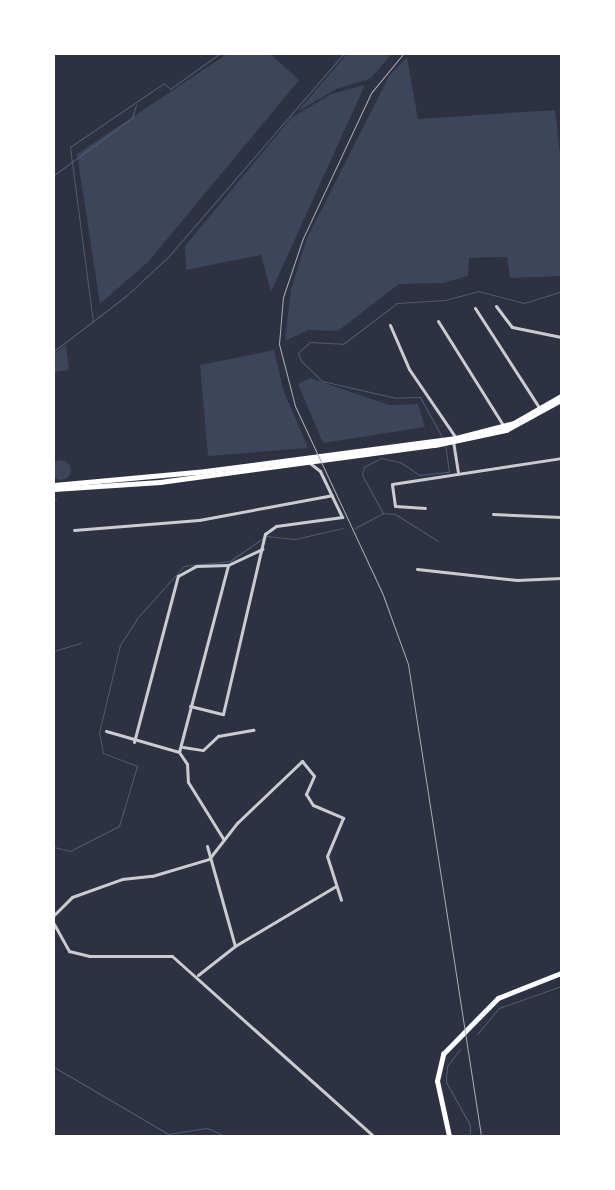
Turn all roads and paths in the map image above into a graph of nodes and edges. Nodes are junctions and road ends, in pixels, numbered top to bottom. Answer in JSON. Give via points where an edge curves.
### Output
{"nodes":[{"id":1,"x":496,"y":306,"type":"dead end"},
{"id":2,"x":475,"y":308,"type":"dead end"},
{"id":3,"x":438,"y":321,"type":"dead end"},
{"id":4,"x":390,"y":325,"type":"dead end"},
{"id":5,"x":561,"y":337,"type":"edge"},
{"id":6,"x":561,"y":396,"type":"edge"},
{"id":7,"x":561,"y":400,"type":"edge"},
{"id":8,"x":541,"y":411,"type":"junction"},
{"id":9,"x":505,"y":428,"type":"junction"},
{"id":10,"x":453,"y":440,"type":"junction"},
{"id":11,"x":561,"y":458,"type":"edge"},
{"id":12,"x":306,"y":461,"type":"junction"},
{"id":13,"x":458,"y":472,"type":"junction"},
{"id":14,"x":54,"y":485,"type":"edge"},
{"id":15,"x":54,"y":489,"type":"edge"},
{"id":16,"x":332,"y":495,"type":"junction"},
{"id":17,"x":425,"y":508,"type":"dead end"},
{"id":18,"x":493,"y":514,"type":"dead end"},
{"id":19,"x":561,"y":517,"type":"edge"},
{"id":20,"x":74,"y":530,"type":"dead end"},
{"id":21,"x":263,"y":547,"type":"junction"},
{"id":22,"x":228,"y":565,"type":"junction"},
{"id":23,"x":417,"y":569,"type":"dead end"},
{"id":24,"x":561,"y":578,"type":"edge"},
{"id":25,"x":190,"y":706,"type":"junction"},
{"id":26,"x":253,"y":730,"type":"dead end"},
{"id":27,"x":106,"y":731,"type":"dead end"},
{"id":28,"x":134,"y":742,"type":"junction"},
{"id":29,"x":183,"y":747,"type":"junction"},
{"id":30,"x":179,"y":752,"type":"junction"},
{"id":31,"x":224,"y":840,"type":"junction"},
{"id":32,"x":207,"y":846,"type":"dead end"},
{"id":33,"x":209,"y":860,"type":"junction"},
{"id":34,"x":336,"y":886,"type":"junction"},
{"id":35,"x":341,"y":900,"type":"dead end"},
{"id":36,"x":54,"y":915,"type":"edge"},
{"id":37,"x":54,"y":924,"type":"edge"},
{"id":38,"x":235,"y":946,"type":"junction"},
{"id":39,"x":561,"y":973,"type":"edge"},
{"id":40,"x":198,"y":975,"type":"junction"},
{"id":41,"x":373,"y":1136,"type":"edge"},
{"id":42,"x":449,"y":1136,"type":"edge"}],
"edges":[{"from":1,"to":5,"type":"street","via":[[512,327]]},
{"from":2,"to":8,"type":"street"},
{"from":3,"to":9,"type":"street"},
{"from":4,"to":10,"type":"street","via":[[409,370]]},
{"from":6,"to":8,"type":"main road"},
{"from":7,"to":8,"type":"main road"},
{"from":8,"to":9,"type":"main road"},
{"from":9,"to":10,"type":"main road"},
{"from":10,"to":12,"type":"main road"},
{"from":10,"to":13,"type":"street"},
{"from":11,"to":13,"type":"street"},
{"from":12,"to":14,"type":"main road"},
{"from":12,"to":15,"type":"main road","via":[[160,482]]},
{"from":12,"to":16,"type":"street","via":[[320,471]]},
{"from":13,"to":17,"type":"street","via":[[392,484],[395,506]]},
{"from":16,"to":20,"type":"street","via":[[199,520]]},
{"from":16,"to":21,"type":"street","via":[[342,517],[276,526],[265,534]]},
{"from":18,"to":19,"type":"street"},
{"from":21,"to":22,"type":"street"},
{"from":21,"to":25,"type":"street","via":[[223,714]]},
{"from":22,"to":25,"type":"street"},
{"from":22,"to":28,"type":"street","via":[[196,566],[178,576]]},
{"from":23,"to":24,"type":"street","via":[[517,580]]},
{"from":25,"to":29,"type":"street"},
{"from":26,"to":29,"type":"street","via":[[218,736],[203,750]]},
{"from":27,"to":28,"type":"street"},
{"from":28,"to":30,"type":"street"},
{"from":29,"to":30,"type":"street"},
{"from":30,"to":31,"type":"street","via":[[187,764],[188,782]]},
{"from":31,"to":33,"type":"street"},
{"from":31,"to":34,"type":"street","via":[[302,761],[314,776],[306,794],[314,806],[343,818],[327,856]]},
{"from":32,"to":33,"type":"street"},
{"from":33,"to":36,"type":"street","via":[[152,876],[122,879],[72,897]]},
{"from":33,"to":38,"type":"street"},
{"from":34,"to":35,"type":"street"},
{"from":34,"to":38,"type":"street"},
{"from":37,"to":40,"type":"street","via":[[69,950],[89,956],[172,956]]},
{"from":38,"to":40,"type":"street"},
{"from":39,"to":42,"type":"main road","via":[[498,998],[443,1054],[437,1081]]},
{"from":40,"to":41,"type":"street"}]}
